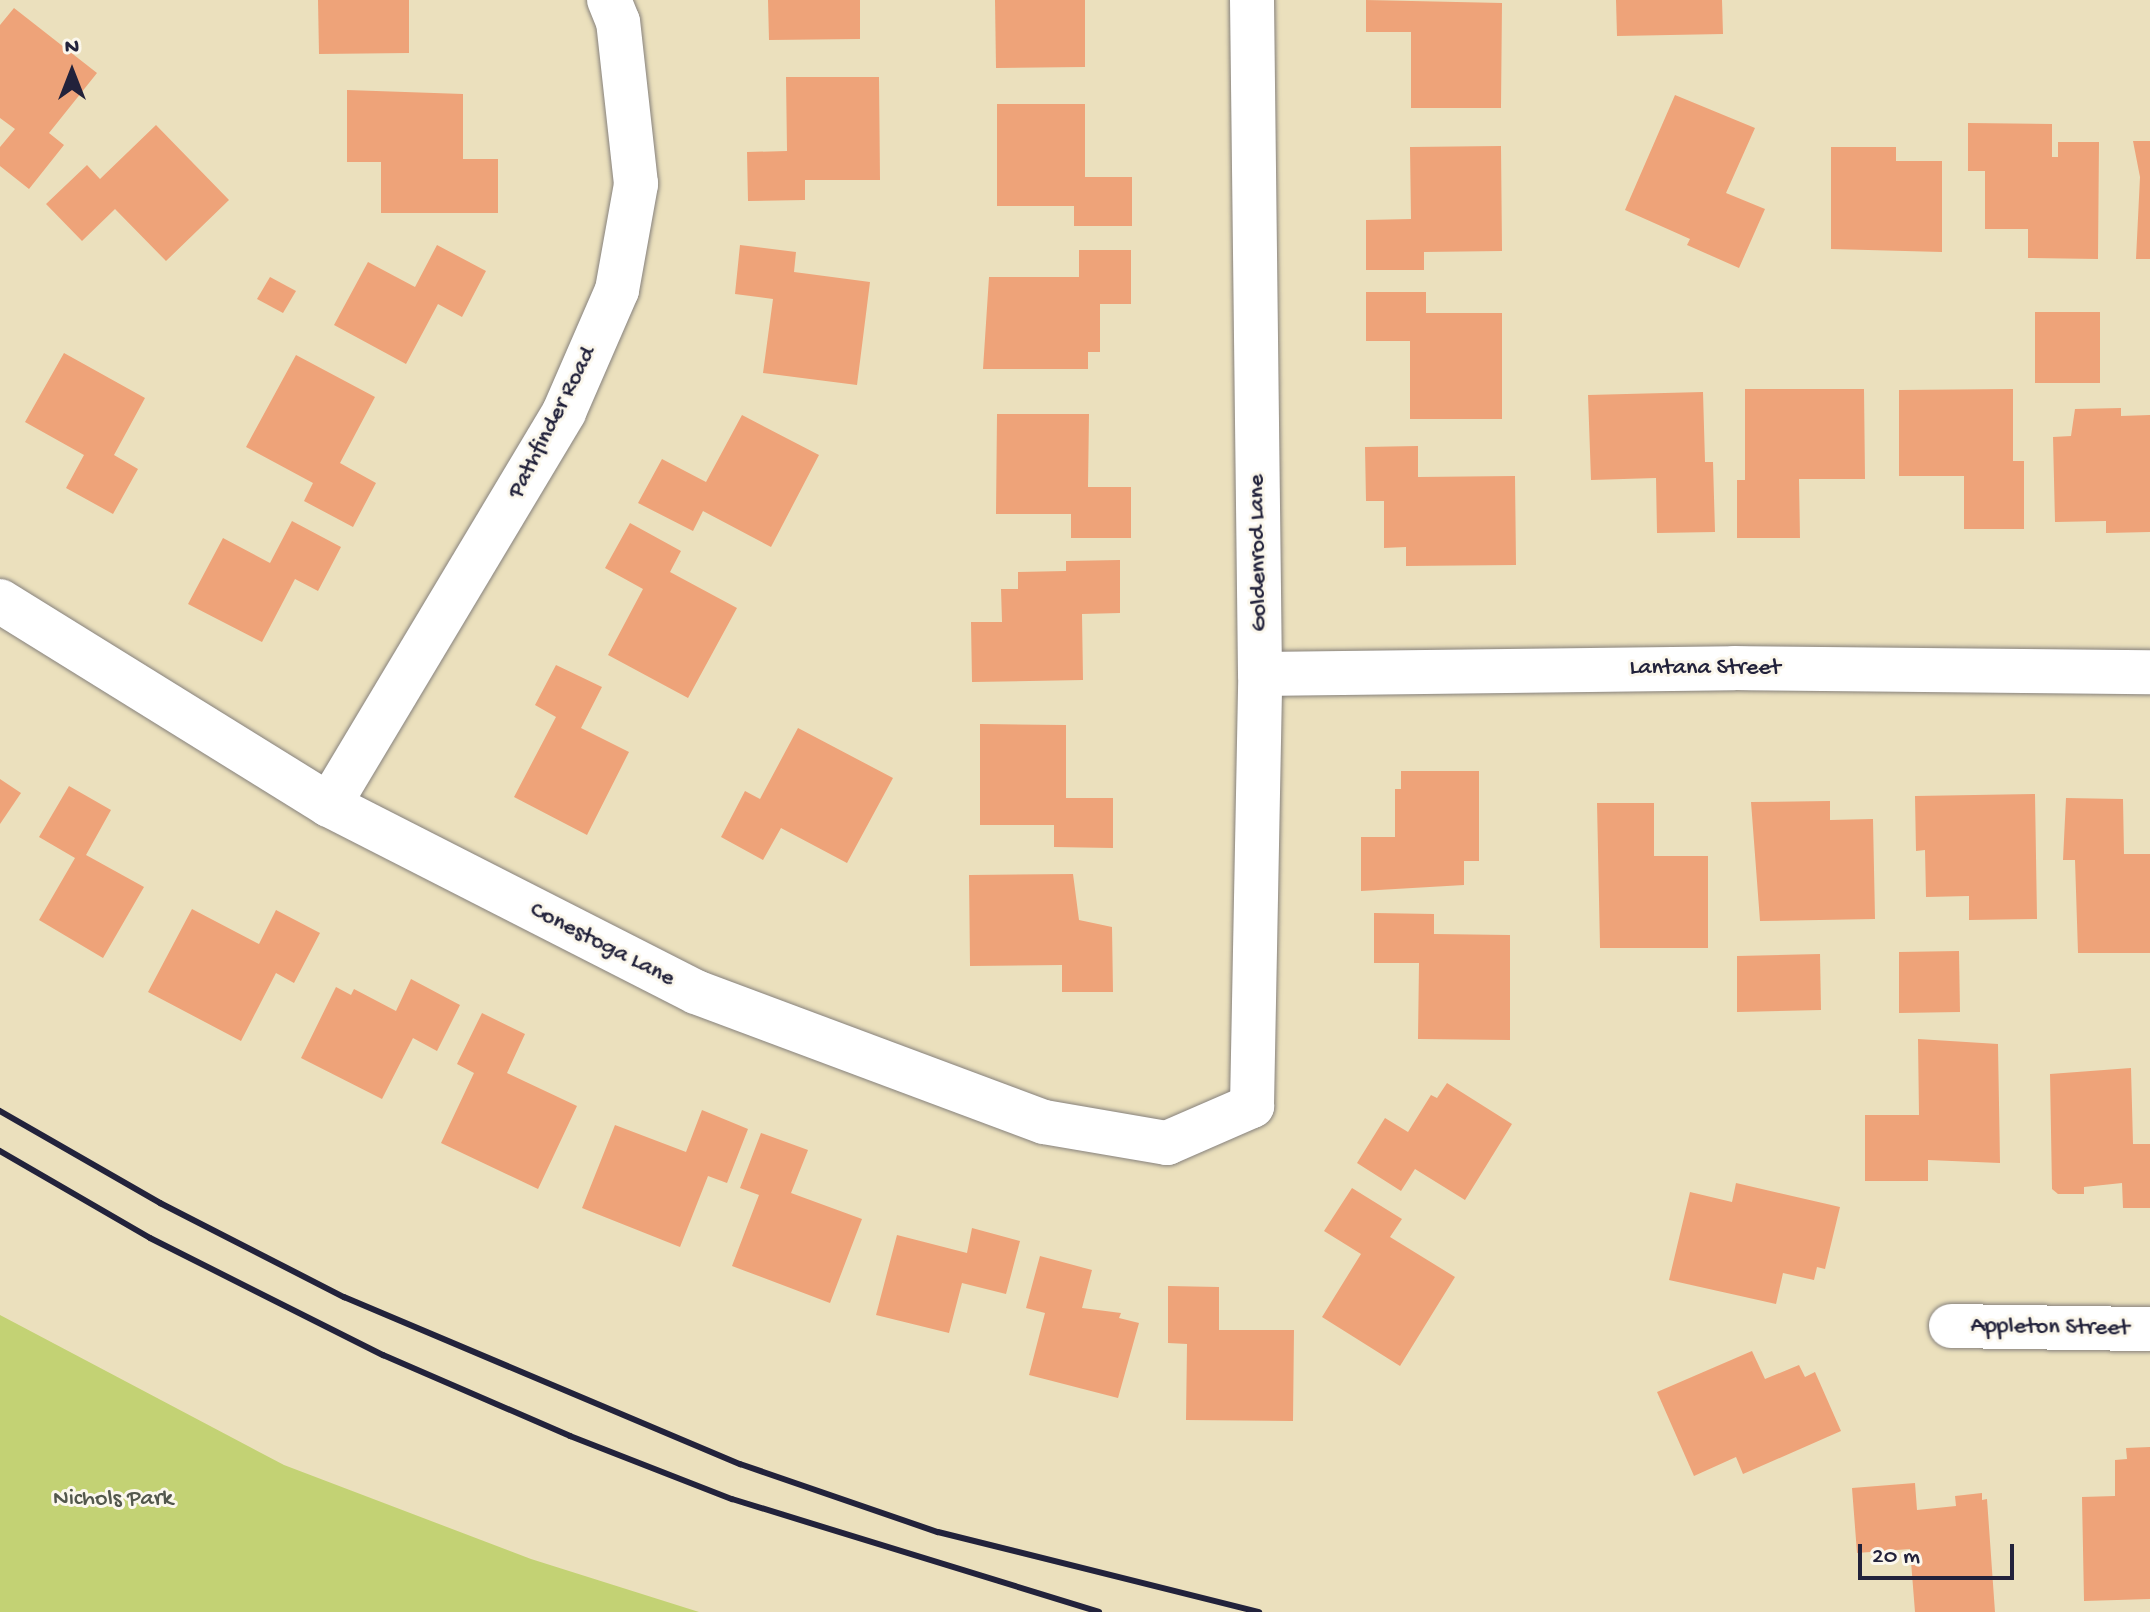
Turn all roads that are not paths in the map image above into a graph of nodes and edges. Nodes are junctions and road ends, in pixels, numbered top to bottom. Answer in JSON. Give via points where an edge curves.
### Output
{"nodes":[{"id":1,"x":609,"y":0,"type":"edge"},
{"id":2,"x":1252,"y":0,"type":"edge"},
{"id":3,"x":0,"y":601,"type":"edge"},
{"id":4,"x":2150,"y":672,"type":"edge"},
{"id":5,"x":1260,"y":674,"type":"junction"},
{"id":6,"x":329,"y":805,"type":"junction"},
{"id":7,"x":1252,"y":1106,"type":"joint"},
{"id":8,"x":1951,"y":1326,"type":"dead end"},
{"id":9,"x":2150,"y":1329,"type":"edge"}],
"edges":[{"from":1,"to":6,"type":"street","name":"Pathfinder Road","via":[[618,22],[636,184],[617,290],[564,412]]},
{"from":2,"to":5,"type":"street","name":"Goldenrod Lane"},
{"from":3,"to":6,"type":"street","name":"Conestoga Lane"},
{"from":4,"to":5,"type":"street","name":"Lantana Street","via":[[1734,668]]},
{"from":5,"to":7,"type":"street","name":"Goldenrod Lane"},
{"from":6,"to":7,"type":"street","name":"Conestoga Lane","via":[[696,992],[1044,1122],[1167,1143]]},
{"from":8,"to":9,"type":"street","name":"Appleton Street"}]}
